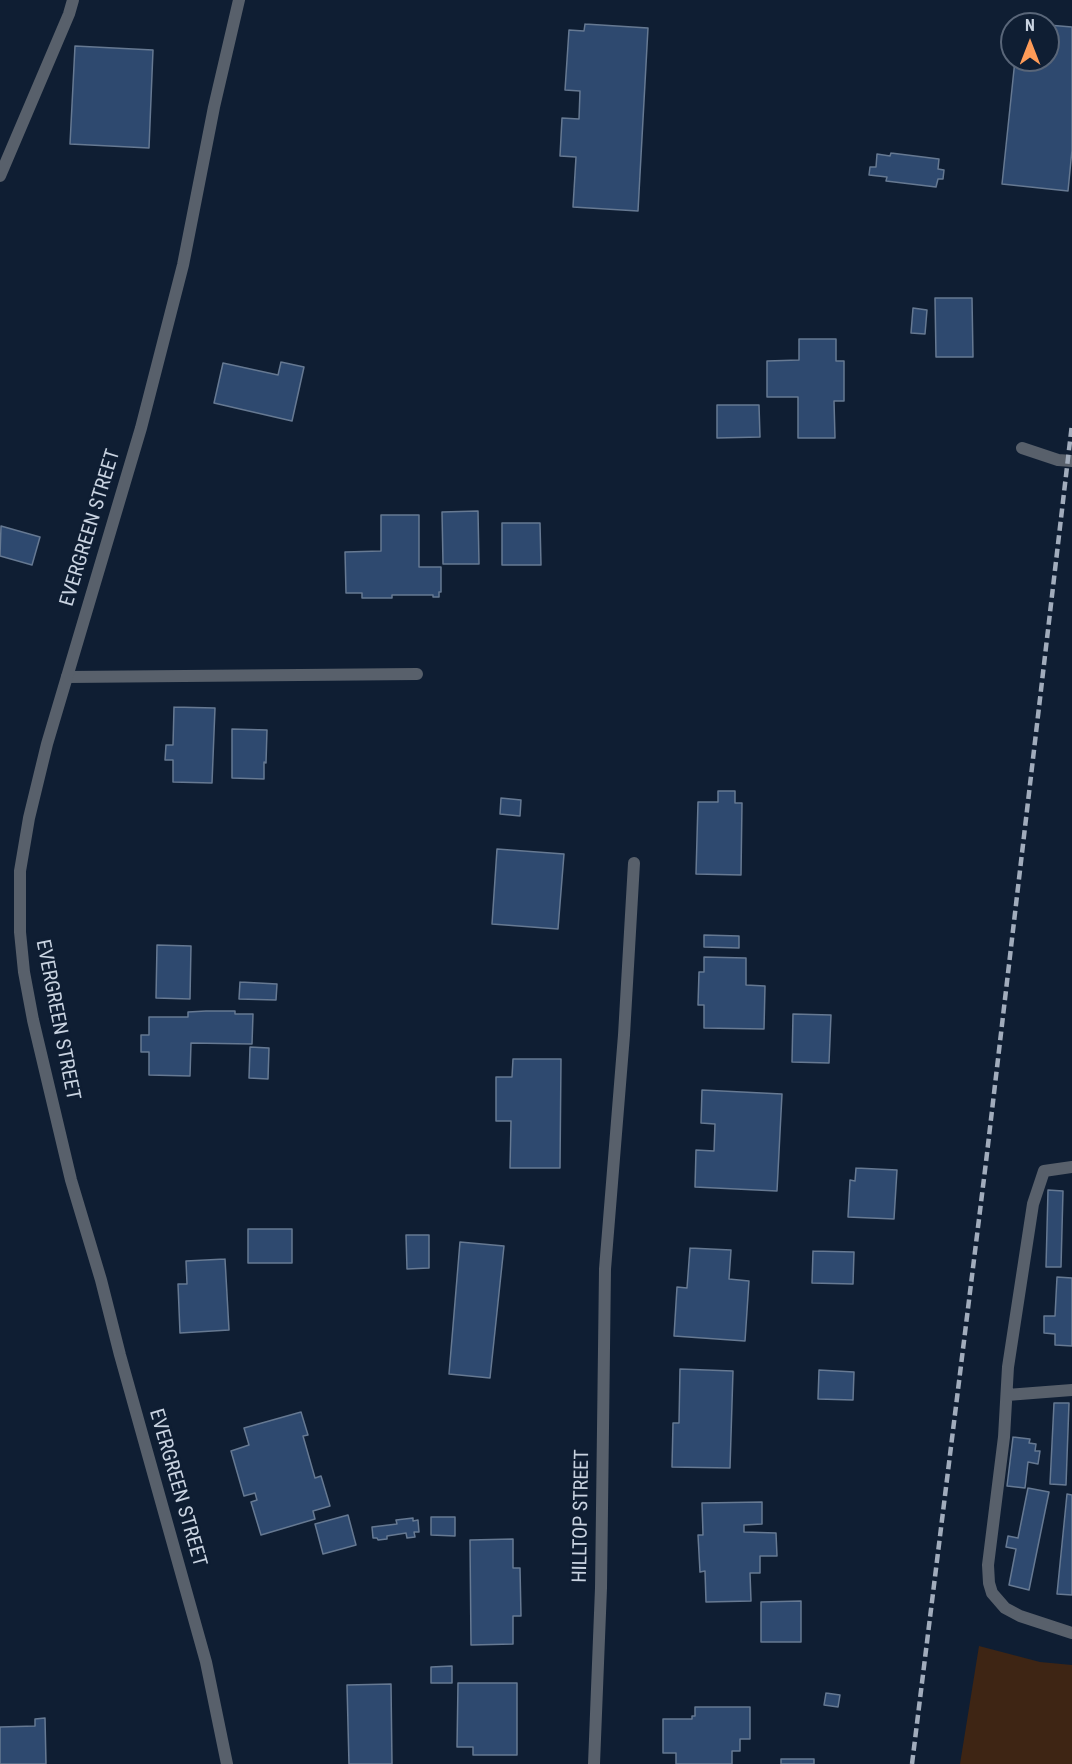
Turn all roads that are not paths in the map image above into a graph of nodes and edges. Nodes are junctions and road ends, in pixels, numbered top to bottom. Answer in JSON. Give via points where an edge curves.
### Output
{"nodes":[{"id":1,"x":73,"y":0,"type":"edge"},
{"id":2,"x":239,"y":0,"type":"edge"},
{"id":3,"x":0,"y":176,"type":"edge"},
{"id":4,"x":1022,"y":448,"type":"dead end"},
{"id":5,"x":1072,"y":461,"type":"edge"},
{"id":6,"x":417,"y":674,"type":"dead end"},
{"id":7,"x":67,"y":677,"type":"junction"},
{"id":8,"x":634,"y":863,"type":"dead end"},
{"id":9,"x":1072,"y":1167,"type":"edge"},
{"id":10,"x":1072,"y":1390,"type":"edge"},
{"id":11,"x":1007,"y":1395,"type":"junction"},
{"id":12,"x":1072,"y":1633,"type":"edge"},
{"id":13,"x":227,"y":1764,"type":"edge"},
{"id":14,"x":594,"y":1764,"type":"edge"}],
"edges":[{"from":1,"to":3,"type":"street"},
{"from":2,"to":7,"type":"street","name":"EVERGREEN STREET","via":[[183,265],[141,428]]},
{"from":4,"to":5,"type":"street"},
{"from":6,"to":7,"type":"street"},
{"from":7,"to":13,"type":"street","name":"EVERGREEN STREET","via":[[46,744],[20,871],[24,972],[71,1180],[206,1662]]},
{"from":8,"to":14,"type":"street","name":"HILLTOP STREET","via":[[606,1269]]},
{"from":9,"to":11,"type":"street","via":[[1044,1171],[1034,1204]]},
{"from":10,"to":11,"type":"street"},
{"from":11,"to":12,"type":"street","via":[[988,1565],[992,1593],[1005,1608],[1020,1616]]}]}
